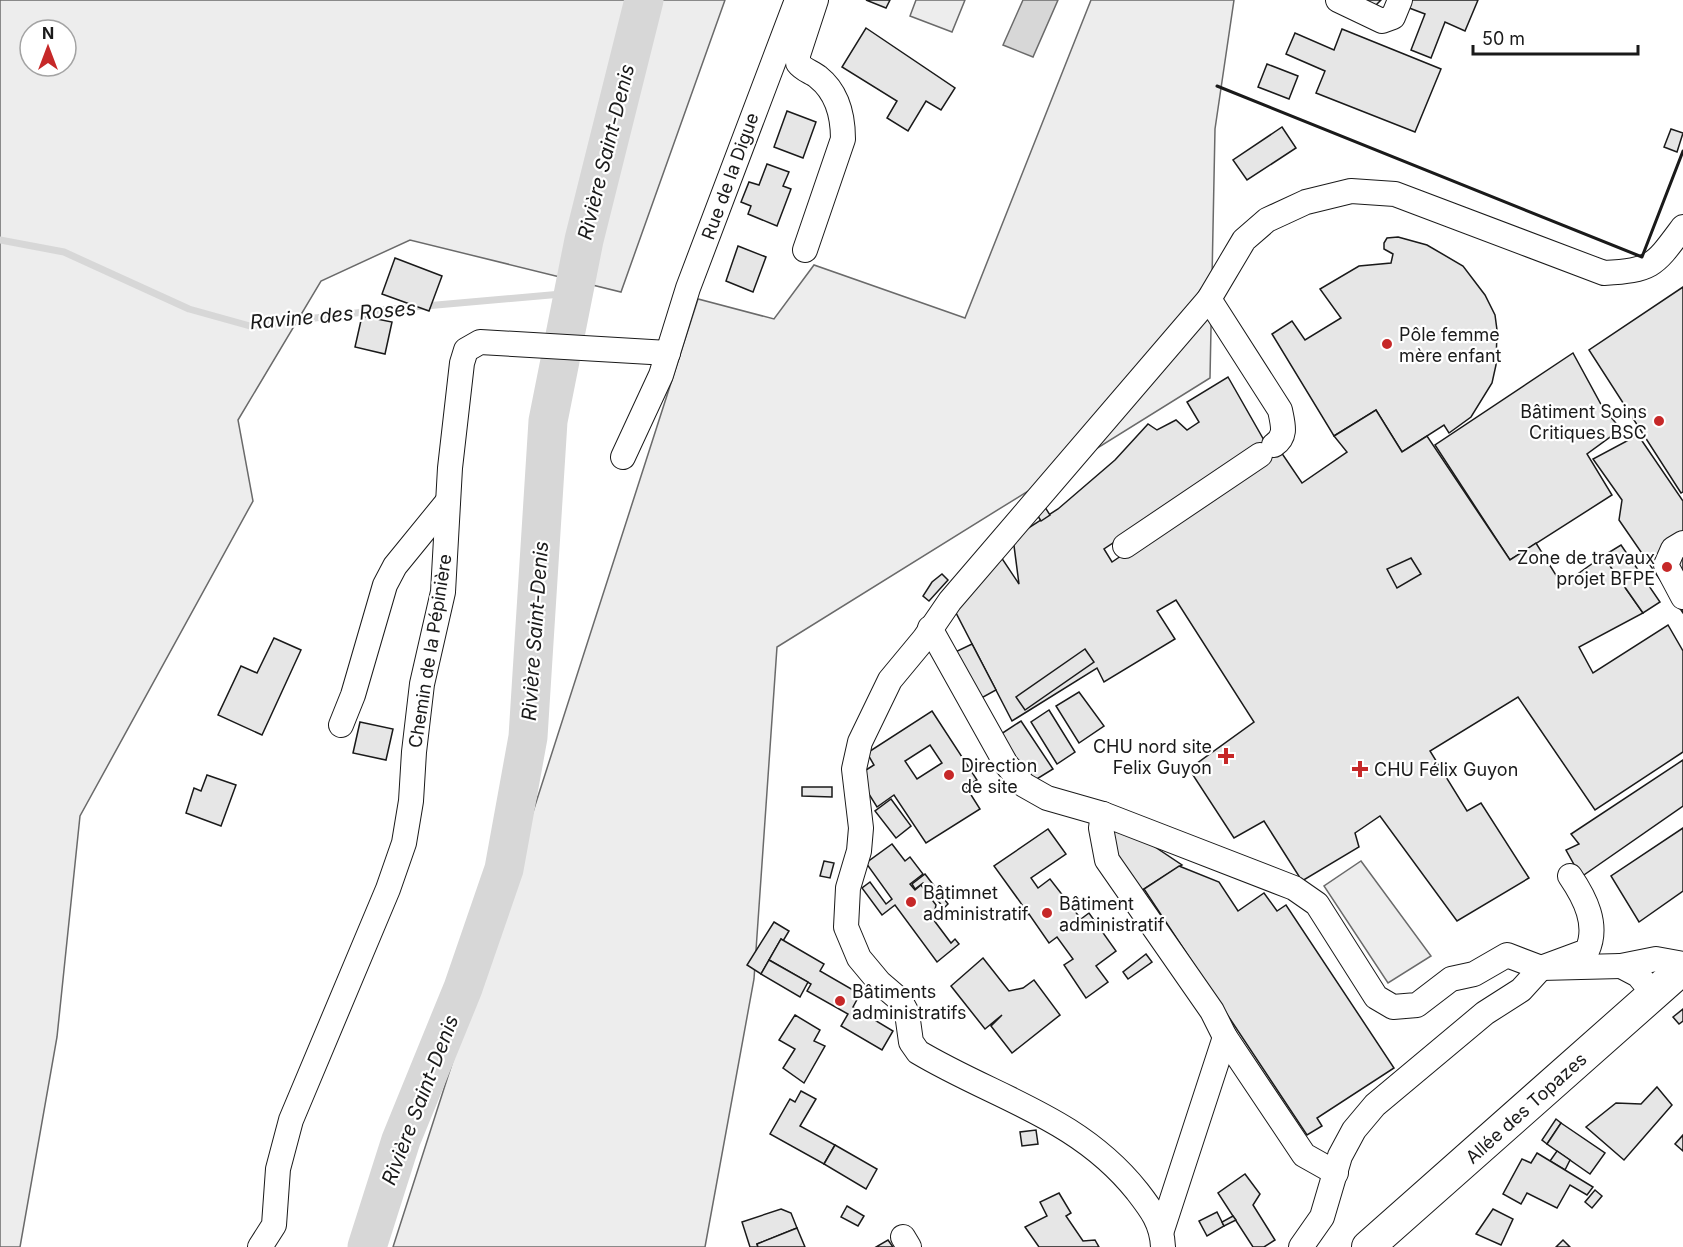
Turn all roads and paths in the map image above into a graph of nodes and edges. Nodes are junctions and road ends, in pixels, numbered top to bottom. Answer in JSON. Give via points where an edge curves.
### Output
{"nodes":[{"id":1,"x":797,"y":0,"type":"edge"},
{"id":2,"x":816,"y":0,"type":"edge"},
{"id":3,"x":1338,"y":0,"type":"edge"},
{"id":4,"x":1400,"y":0,"type":"edge"},
{"id":5,"x":1683,"y":227,"type":"edge"},
{"id":6,"x":806,"y":250,"type":"dead end"},
{"id":7,"x":1209,"y":298,"type":"junction"},
{"id":8,"x":662,"y":353,"type":"junction"},
{"id":9,"x":623,"y":458,"type":"dead end"},
{"id":10,"x":448,"y":501,"type":"junction"},
{"id":11,"x":1683,"y":543,"type":"edge"},
{"id":12,"x":1125,"y":546,"type":"dead end"},
{"id":13,"x":1683,"y":597,"type":"edge"},
{"id":14,"x":930,"y":628,"type":"junction"},
{"id":15,"x":341,"y":725,"type":"dead end"},
{"id":16,"x":1103,"y":814,"type":"junction"},
{"id":17,"x":1570,"y":876,"type":"dead end"},
{"id":18,"x":1621,"y":966,"type":"junction"},
{"id":19,"x":1683,"y":966,"type":"edge"},
{"id":20,"x":1541,"y":968,"type":"junction"},
{"id":21,"x":1654,"y":994,"type":"junction"},
{"id":22,"x":1225,"y":1037,"type":"junction"},
{"id":23,"x":1336,"y":1173,"type":"junction"},
{"id":24,"x":1163,"y":1238,"type":"edge"},
{"id":25,"x":260,"y":1247,"type":"edge"},
{"id":26,"x":1301,"y":1247,"type":"edge"},
{"id":27,"x":1368,"y":1247,"type":"edge"}],
"edges":[{"from":1,"to":8,"type":"street","name":"Rue de la Digue"},
{"from":2,"to":6,"type":"street","via":[[798,63],[828,86],[840,113],[843,139]]},
{"from":3,"to":4,"type":"street","via":[[1382,21],[1393,17]]},
{"from":5,"to":7,"type":"street","via":[[1658,260],[1638,271],[1604,273],[1395,194],[1352,191],[1306,202],[1267,220],[1244,240]]},
{"from":7,"to":12,"type":"street","via":[[1280,410],[1284,431],[1281,441]]},
{"from":7,"to":14,"type":"street"},
{"from":8,"to":9,"type":"street","name":"Rue de la Digue"},
{"from":8,"to":10,"type":"street","name":"Chemin de la Pépinière","via":[[473,344],[466,350],[462,363]]},
{"from":10,"to":15,"type":"street","via":[[395,566],[385,585]]},
{"from":10,"to":25,"type":"street","name":"Chemin de la Pépinière","via":[[443,592],[422,684],[404,843],[291,1120],[278,1169],[274,1225]]},
{"from":11,"to":13,"type":"street","via":[[1673,549],[1665,565]]},
{"from":14,"to":16,"type":"street","via":[[1006,764],[1024,785],[1047,798]]},
{"from":14,"to":24,"type":"street","via":[[890,680],[860,742],[854,769],[861,828],[848,888],[846,927],[859,957],[900,1000],[911,1042],[918,1052],[1039,1112],[1097,1148],[1140,1195]]},
{"from":16,"to":20,"type":"street","via":[[1294,888],[1317,904],[1376,996],[1393,1007],[1416,1005],[1451,979],[1474,974],[1507,955]]},
{"from":16,"to":22,"type":"street","via":[[1101,828],[1107,860],[1212,1011]]},
{"from":17,"to":20,"type":"street","via":[[1586,902],[1591,942],[1587,951],[1578,956]]},
{"from":18,"to":19,"type":"street","via":[[1656,959]]},
{"from":18,"to":20,"type":"street"},
{"from":18,"to":21,"type":"street","via":[[1638,975]]},
{"from":19,"to":21,"type":"main road","name":"Allée des Topazes"},
{"from":20,"to":23,"type":"street","via":[[1521,990],[1485,1013],[1375,1106],[1354,1130]]},
{"from":21,"to":27,"type":"main road","name":"Allée des Topazes"},
{"from":22,"to":23,"type":"street","via":[[1304,1155]]},
{"from":22,"to":24,"type":"street"},
{"from":23,"to":26,"type":"street","via":[[1322,1217]]}]}
